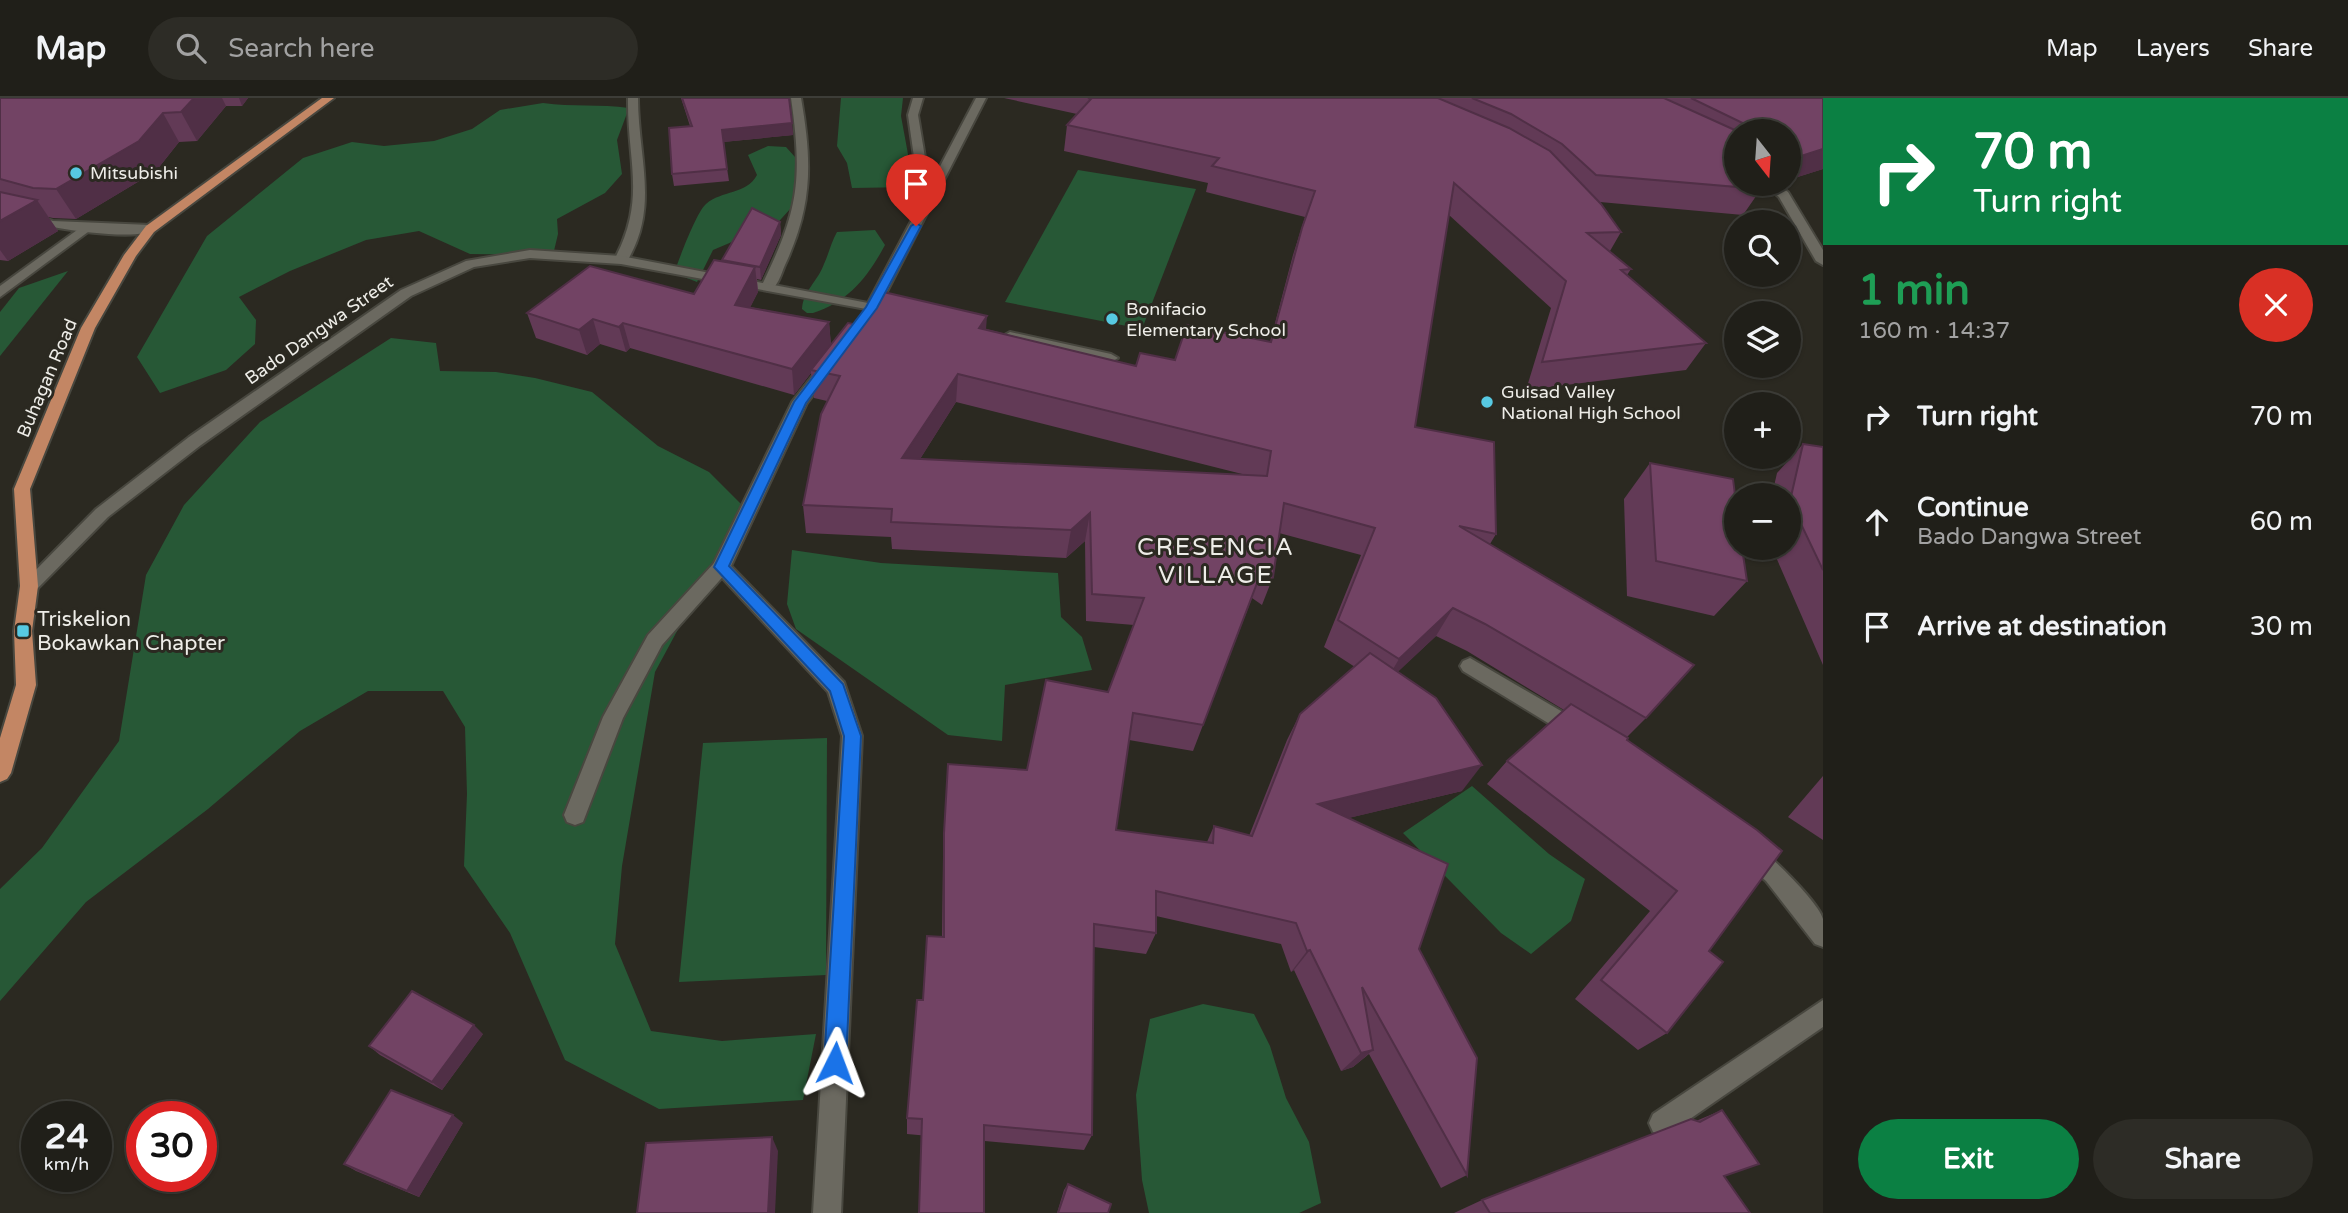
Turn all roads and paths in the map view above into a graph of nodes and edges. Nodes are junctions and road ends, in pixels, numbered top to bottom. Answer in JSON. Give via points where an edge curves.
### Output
{"nodes":[{"id":1,"x":329,"y":98,"type":"edge"},
{"id":2,"x":633,"y":98,"type":"edge"},
{"id":3,"x":796,"y":98,"type":"edge"},
{"id":4,"x":918,"y":98,"type":"edge"},
{"id":5,"x":981,"y":98,"type":"edge"},
{"id":6,"x":1785,"y":196,"type":"edge"},
{"id":7,"x":927,"y":206,"type":"junction"},
{"id":8,"x":0,"y":209,"type":"edge"},
{"id":9,"x":84,"y":229,"type":"junction"},
{"id":10,"x":150,"y":229,"type":"junction"},
{"id":11,"x":621,"y":261,"type":"junction"},
{"id":12,"x":1823,"y":261,"type":"edge"},
{"id":13,"x":768,"y":288,"type":"junction"},
{"id":14,"x":0,"y":293,"type":"edge"},
{"id":15,"x":989,"y":331,"type":"edge"},
{"id":16,"x":839,"y":352,"type":"edge"},
{"id":17,"x":1111,"y":358,"type":"edge"},
{"id":18,"x":721,"y":567,"type":"junction"},
{"id":19,"x":29,"y":586,"type":"junction"},
{"id":20,"x":1470,"y":666,"type":"dead end"},
{"id":21,"x":1595,"y":741,"type":"edge"},
{"id":22,"x":0,"y":772,"type":"edge"},
{"id":23,"x":575,"y":815,"type":"dead end"},
{"id":24,"x":1734,"y":840,"type":"edge"},
{"id":25,"x":1823,"y":936,"type":"edge"},
{"id":26,"x":1823,"y":1012,"type":"edge"},
{"id":27,"x":1662,"y":1123,"type":"dead end"},
{"id":28,"x":827,"y":1213,"type":"edge"}],
"edges":[{"from":1,"to":10,"type":"main road","name":"Buhagan Road"},
{"from":2,"to":11,"type":"street","via":[[632,135],[642,207],[637,231]]},
{"from":3,"to":13,"type":"street","via":[[806,178],[802,211]]},
{"from":4,"to":7,"type":"street","via":[[913,115]]},
{"from":5,"to":7,"type":"street","name":"Bado Dangwa Street"},
{"from":6,"to":12,"type":"street"},
{"from":7,"to":13,"type":"street","name":"Bado Dangwa Street","via":[[872,313]]},
{"from":8,"to":9,"type":"street","via":[[12,216]]},
{"from":9,"to":10,"type":"street"},
{"from":9,"to":14,"type":"street"},
{"from":10,"to":19,"type":"main road","name":"Buhagan Road","via":[[88,328],[22,489]]},
{"from":11,"to":13,"type":"street","name":"Bado Dangwa Street"},
{"from":11,"to":19,"type":"street","name":"Bado Dangwa Street","via":[[530,254],[471,264],[406,293],[112,505]]},
{"from":15,"to":17,"type":"street"},
{"from":16,"to":18,"type":"street","via":[[800,402]]},
{"from":18,"to":23,"type":"street","via":[[655,640],[613,718]]},
{"from":18,"to":28,"type":"street","via":[[837,688],[852,736]]},
{"from":19,"to":22,"type":"main road","name":"Buhagan Road","via":[[23,631],[26,685]]},
{"from":20,"to":21,"type":"street"},
{"from":24,"to":25,"type":"street","via":[[1774,874]]},
{"from":26,"to":27,"type":"street"}]}
